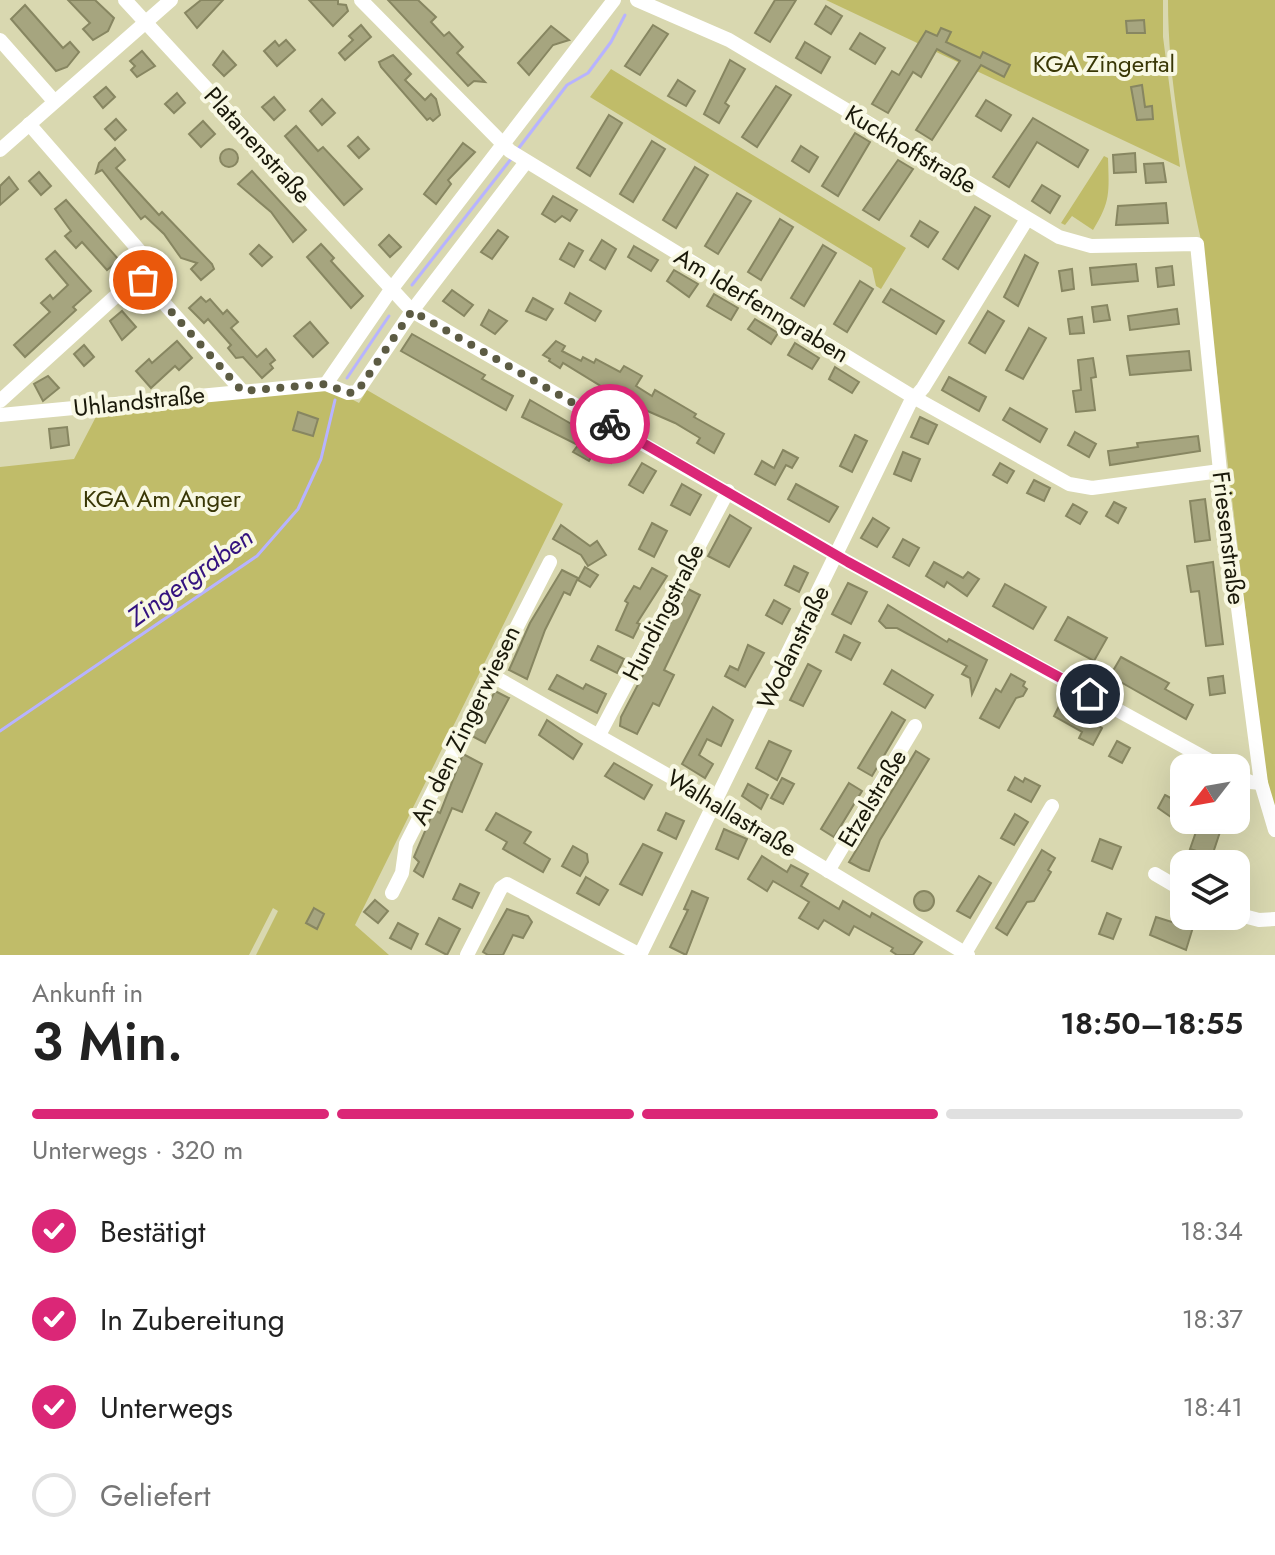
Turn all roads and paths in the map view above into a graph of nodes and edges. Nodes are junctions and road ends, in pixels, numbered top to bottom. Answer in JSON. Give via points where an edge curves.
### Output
{"nodes":[{"id":1,"x":125,"y":0,"type":"edge"},
{"id":2,"x":171,"y":0,"type":"edge"},
{"id":3,"x":361,"y":0,"type":"edge"},
{"id":4,"x":614,"y":0,"type":"edge"},
{"id":5,"x":637,"y":0,"type":"edge"},
{"id":6,"x":145,"y":22,"type":"junction"},
{"id":7,"x":0,"y":40,"type":"edge"},
{"id":8,"x":54,"y":101,"type":"junction"},
{"id":9,"x":29,"y":124,"type":"junction"},
{"id":10,"x":0,"y":150,"type":"edge"},
{"id":11,"x":514,"y":153,"type":"junction"},
{"id":12,"x":1027,"y":219,"type":"junction"},
{"id":13,"x":1197,"y":244,"type":"joint"},
{"id":14,"x":139,"y":275,"type":"junction"},
{"id":15,"x":390,"y":291,"type":"junction"},
{"id":16,"x":412,"y":311,"type":"junction"},
{"id":17,"x":329,"y":384,"type":"junction"},
{"id":18,"x":242,"y":391,"type":"junction"},
{"id":19,"x":915,"y":398,"type":"junction"},
{"id":20,"x":0,"y":401,"type":"edge"},
{"id":21,"x":0,"y":415,"type":"edge"},
{"id":22,"x":1220,"y":471,"type":"junction"},
{"id":23,"x":728,"y":491,"type":"junction"},
{"id":24,"x":838,"y":555,"type":"junction"},
{"id":25,"x":550,"y":562,"type":"dead end"},
{"id":26,"x":493,"y":676,"type":"junction"},
{"id":27,"x":915,"y":726,"type":"dead end"},
{"id":28,"x":599,"y":735,"type":"junction"},
{"id":29,"x":1198,"y":754,"type":"edge"},
{"id":30,"x":1250,"y":782,"type":"edge"},
{"id":31,"x":1261,"y":783,"type":"junction"},
{"id":32,"x":716,"y":803,"type":"junction"},
{"id":33,"x":1052,"y":806,"type":"dead end"},
{"id":34,"x":1275,"y":830,"type":"edge"},
{"id":35,"x":828,"y":871,"type":"junction"},
{"id":36,"x":1155,"y":874,"type":"dead end"},
{"id":37,"x":1170,"y":883,"type":"edge"},
{"id":38,"x":392,"y":893,"type":"dead end"},
{"id":39,"x":1250,"y":918,"type":"edge"},
{"id":40,"x":1275,"y":919,"type":"edge"},
{"id":41,"x":966,"y":954,"type":"edge"},
{"id":42,"x":467,"y":955,"type":"edge"},
{"id":43,"x":640,"y":955,"type":"edge"}],
"edges":[{"from":1,"to":6,"type":"street","name":"Platanenstraße"},
{"from":2,"to":6,"type":"street"},
{"from":3,"to":11,"type":"street","name":"Am Iderfenngraben"},
{"from":4,"to":11,"type":"street"},
{"from":5,"to":12,"type":"street","name":"Kuckhoffstraße","via":[[729,40]]},
{"from":6,"to":8,"type":"street"},
{"from":6,"to":15,"type":"street","name":"Platanenstraße"},
{"from":7,"to":8,"type":"street"},
{"from":8,"to":9,"type":"street"},
{"from":9,"to":10,"type":"street"},
{"from":9,"to":14,"type":"street","via":[[151,260]]},
{"from":11,"to":15,"type":"street"},
{"from":11,"to":16,"type":"street"},
{"from":11,"to":19,"type":"street","name":"Am Iderfenngraben"},
{"from":12,"to":13,"type":"street","name":"Kuckhoffstraße","via":[[1079,244]]},
{"from":12,"to":19,"type":"street","name":"Wodanstraße"},
{"from":13,"to":22,"type":"street","name":"Friesenstraße"},
{"from":14,"to":18,"type":"street"},
{"from":14,"to":20,"type":"street"},
{"from":15,"to":16,"type":"street"},
{"from":15,"to":17,"type":"street"},
{"from":16,"to":17,"type":"street","via":[[357,392]]},
{"from":16,"to":23,"type":"street"},
{"from":17,"to":18,"type":"street","name":"Uhlandstraße"},
{"from":18,"to":21,"type":"street","name":"Uhlandstraße"},
{"from":19,"to":22,"type":"street","name":"Am Iderfenngraben","via":[[1081,488]]},
{"from":19,"to":24,"type":"street","name":"Wodanstraße"},
{"from":22,"to":31,"type":"street","name":"Friesenstraße"},
{"from":23,"to":24,"type":"street"},
{"from":23,"to":28,"type":"street","name":"Hundingstraße"},
{"from":24,"to":29,"type":"street"},
{"from":24,"to":32,"type":"street","name":"Wodanstraße"},
{"from":25,"to":26,"type":"street","name":"An den Zingerwiesen"},
{"from":26,"to":28,"type":"street","name":"Walhallastraße"},
{"from":26,"to":38,"type":"street","name":"An den Zingerwiesen","via":[[406,844],[402,873]]},
{"from":27,"to":35,"type":"street","name":"Etzelstraße"},
{"from":28,"to":32,"type":"street","name":"Walhallastraße"},
{"from":30,"to":31,"type":"street"},
{"from":31,"to":34,"type":"street","name":"Friesenstraße"},
{"from":32,"to":35,"type":"street","name":"Walhallastraße"},
{"from":32,"to":43,"type":"street","name":"Wodanstraße"},
{"from":33,"to":41,"type":"street"},
{"from":35,"to":41,"type":"street","name":"Walhallastraße"},
{"from":36,"to":37,"type":"street"},
{"from":39,"to":40,"type":"street"},
{"from":42,"to":43,"type":"street","via":[[505,884]]}]}
